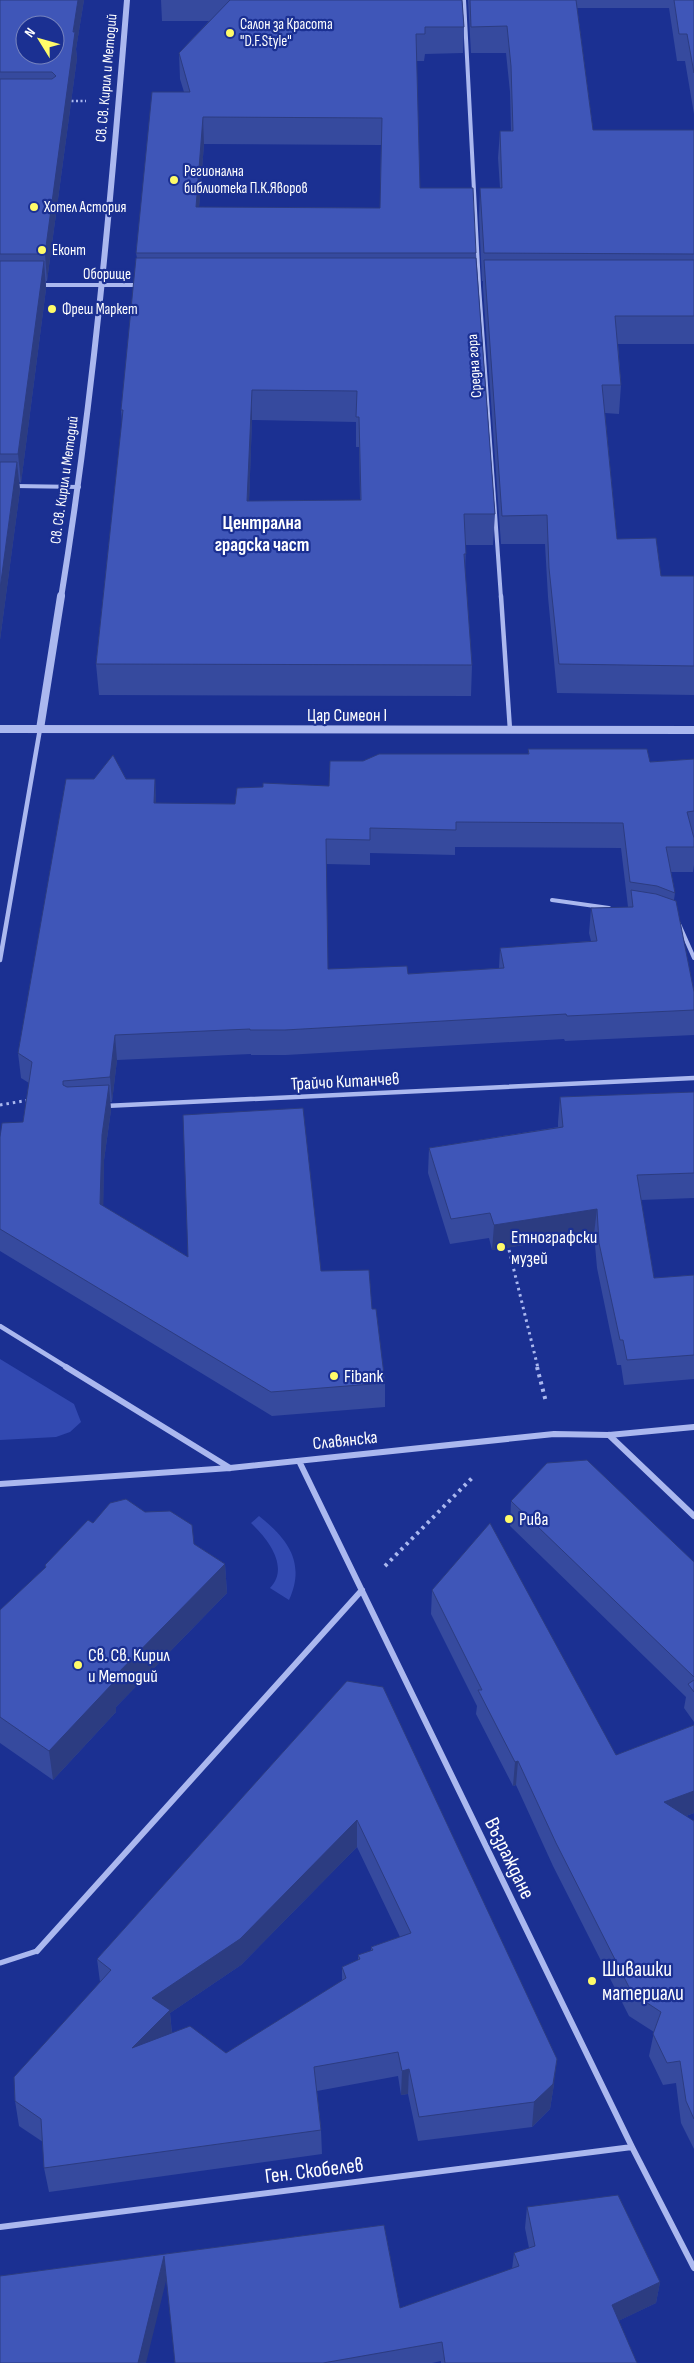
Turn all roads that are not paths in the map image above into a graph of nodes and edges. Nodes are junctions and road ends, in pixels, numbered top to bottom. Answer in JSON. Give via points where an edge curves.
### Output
{"nodes":[{"id":1,"x":127,"y":0,"type":"edge"},
{"id":2,"x":464,"y":0,"type":"edge"},
{"id":3,"x":37,"y":285,"type":"edge"},
{"id":4,"x":101,"y":285,"type":"junction"},
{"id":5,"x":141,"y":286,"type":"edge"},
{"id":6,"x":469,"y":286,"type":"edge"},
{"id":7,"x":479,"y":286,"type":"junction"},
{"id":8,"x":489,"y":286,"type":"edge"},
{"id":9,"x":10,"y":486,"type":"edge"},
{"id":10,"x":79,"y":487,"type":"junction"},
{"id":11,"x":0,"y":729,"type":"edge"},
{"id":12,"x":40,"y":729,"type":"junction"},
{"id":13,"x":694,"y":730,"type":"edge"},
{"id":14,"x":510,"y":731,"type":"junction"},
{"id":15,"x":552,"y":900,"type":"dead end"},
{"id":16,"x":617,"y":909,"type":"edge"},
{"id":17,"x":672,"y":922,"type":"edge"},
{"id":18,"x":694,"y":958,"type":"edge"},
{"id":19,"x":0,"y":960,"type":"edge"},
{"id":20,"x":694,"y":1078,"type":"edge"},
{"id":21,"x":99,"y":1106,"type":"edge"},
{"id":22,"x":0,"y":1326,"type":"edge"},
{"id":23,"x":694,"y":1427,"type":"edge"},
{"id":24,"x":609,"y":1435,"type":"junction"},
{"id":25,"x":299,"y":1460,"type":"junction"},
{"id":26,"x":230,"y":1468,"type":"junction"},
{"id":27,"x":0,"y":1484,"type":"edge"},
{"id":28,"x":694,"y":1516,"type":"edge"},
{"id":29,"x":362,"y":1590,"type":"junction"},
{"id":30,"x":37,"y":1951,"type":"joint"},
{"id":31,"x":0,"y":1963,"type":"edge"},
{"id":32,"x":632,"y":2147,"type":"junction"},
{"id":33,"x":0,"y":2227,"type":"edge"},
{"id":34,"x":694,"y":2268,"type":"edge"}],
"edges":[{"from":1,"to":4,"type":"street","name":"Св. Св. Кирил и Методий"},
{"from":2,"to":7,"type":"street","name":"Средна гора"},
{"from":3,"to":4,"type":"street","name":"Оборище"},
{"from":4,"to":5,"type":"street","name":"Оборище"},
{"from":4,"to":10,"type":"street","name":"Св. Св. Кирил и Методий"},
{"from":6,"to":7,"type":"street"},
{"from":7,"to":8,"type":"street"},
{"from":7,"to":14,"type":"street","name":"Средна гора"},
{"from":9,"to":10,"type":"street"},
{"from":10,"to":12,"type":"street","name":"Св. Св. Кирил и Методий"},
{"from":11,"to":12,"type":"street","name":"Цар Симеон I"},
{"from":12,"to":14,"type":"street","name":"Цар Симеон I"},
{"from":12,"to":19,"type":"street","name":"Св. Св. Кирил и Методий"},
{"from":13,"to":14,"type":"street","name":"Цар Симеон I"},
{"from":15,"to":16,"type":"lane"},
{"from":17,"to":18,"type":"lane","via":[[680,925]]},
{"from":20,"to":21,"type":"street","name":"Трайчо Китанчев"},
{"from":22,"to":26,"type":"street"},
{"from":23,"to":24,"type":"street","name":"Славянска"},
{"from":24,"to":25,"type":"street","name":"Славянска","via":[[554,1434]]},
{"from":24,"to":28,"type":"street"},
{"from":25,"to":26,"type":"street","name":"Славянска"},
{"from":25,"to":29,"type":"street","name":"Възраждане"},
{"from":26,"to":27,"type":"street","name":"Славянска"},
{"from":29,"to":30,"type":"street"},
{"from":29,"to":32,"type":"street","name":"Възраждане"},
{"from":30,"to":31,"type":"street"},
{"from":32,"to":33,"type":"street","name":"Ген. Скобелев"},
{"from":32,"to":34,"type":"street","name":"Възраждане"}]}
